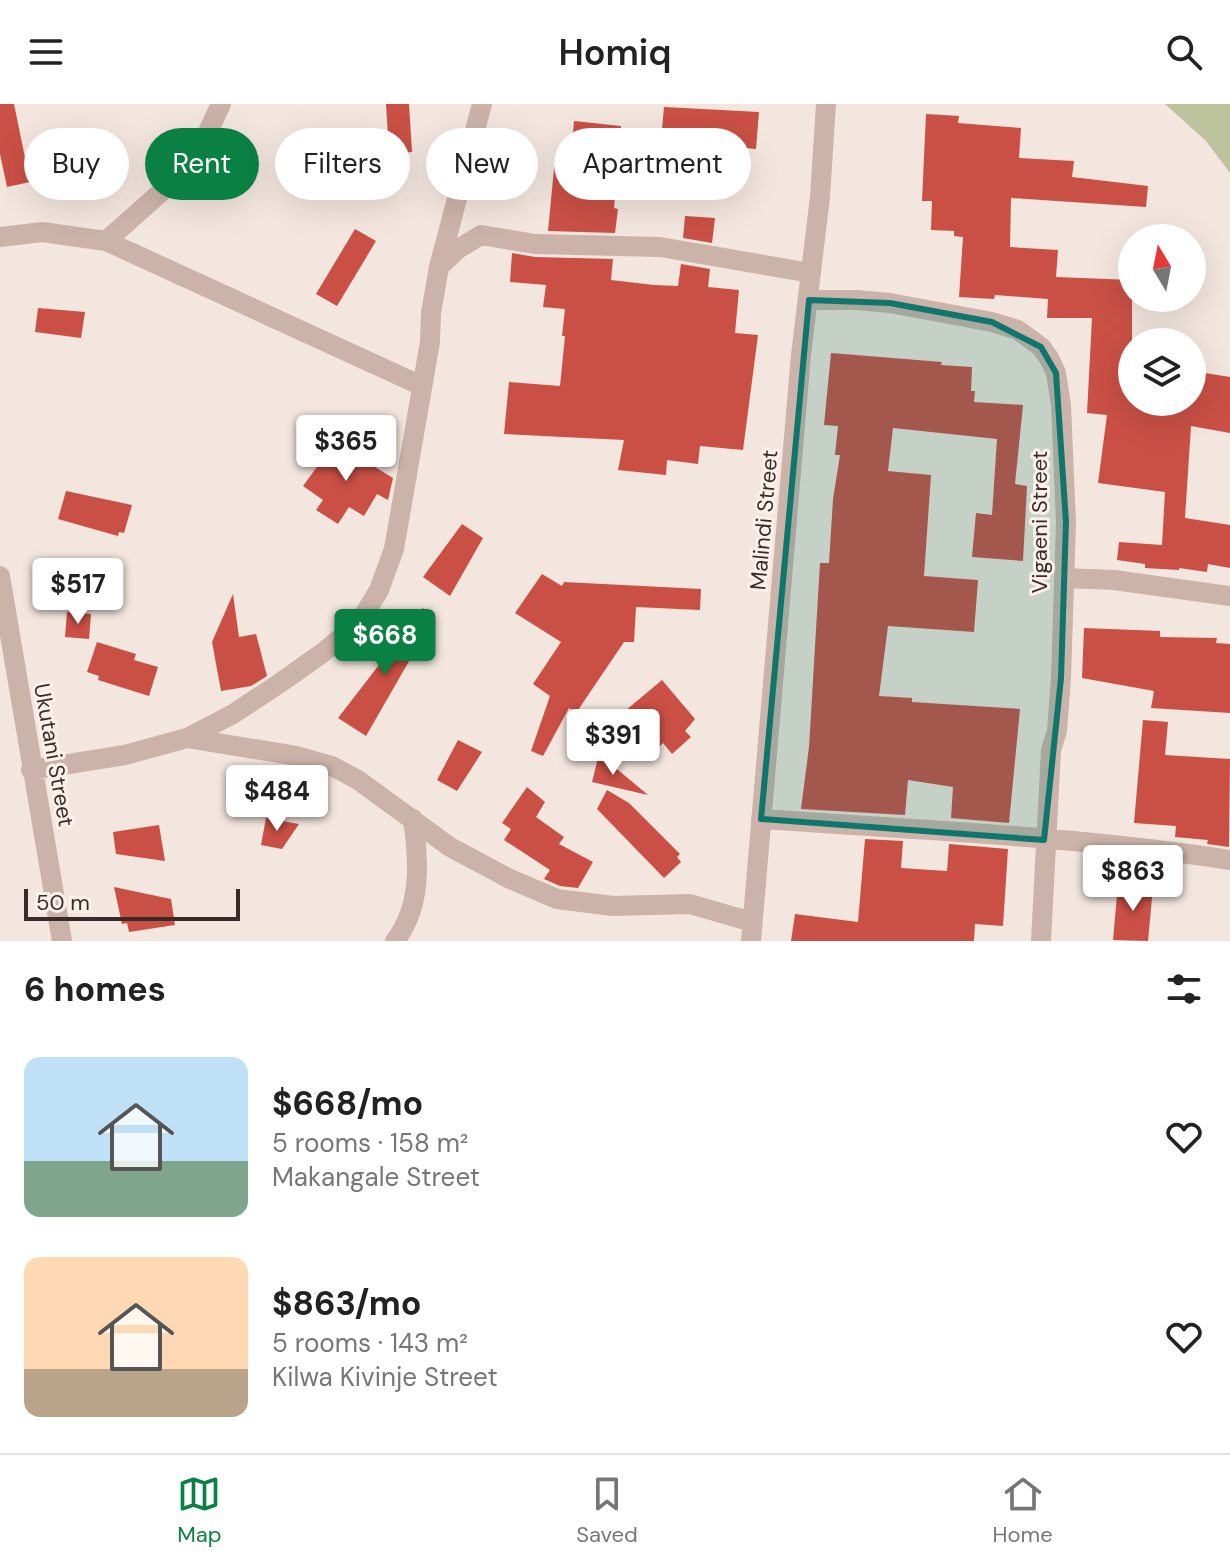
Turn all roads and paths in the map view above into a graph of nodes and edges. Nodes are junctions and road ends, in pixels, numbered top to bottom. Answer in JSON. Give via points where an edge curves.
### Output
{"nodes":[{"id":1,"x":221,"y":104,"type":"edge"},
{"id":2,"x":482,"y":104,"type":"edge"},
{"id":3,"x":826,"y":104,"type":"edge"},
{"id":4,"x":0,"y":237,"type":"edge"},
{"id":5,"x":106,"y":241,"type":"junction"},
{"id":6,"x":439,"y":267,"type":"junction"},
{"id":7,"x":811,"y":273,"type":"junction"},
{"id":8,"x":809,"y":300,"type":"junction"},
{"id":9,"x":422,"y":386,"type":"junction"},
{"id":10,"x":0,"y":576,"type":"edge"},
{"id":11,"x":1064,"y":578,"type":"junction"},
{"id":12,"x":1230,"y":596,"type":"edge"},
{"id":13,"x":187,"y":738,"type":"junction"},
{"id":14,"x":31,"y":770,"type":"junction"},
{"id":15,"x":413,"y":819,"type":"junction"},
{"id":16,"x":761,"y":819,"type":"junction"},
{"id":17,"x":1044,"y":840,"type":"junction"},
{"id":18,"x":1230,"y":860,"type":"edge"},
{"id":19,"x":752,"y":931,"type":"edge"},
{"id":20,"x":62,"y":941,"type":"edge"},
{"id":21,"x":395,"y":941,"type":"edge"},
{"id":22,"x":1041,"y":941,"type":"edge"}],
"edges":[{"from":1,"to":5,"type":"street","via":[[198,153]]},
{"from":2,"to":6,"type":"street"},
{"from":3,"to":7,"type":"street","name":"Malindi Street"},
{"from":4,"to":5,"type":"street","via":[[42,232]]},
{"from":5,"to":9,"type":"street"},
{"from":6,"to":7,"type":"street","via":[[481,235],[535,244],[660,247]]},
{"from":6,"to":9,"type":"street"},
{"from":7,"to":8,"type":"street","name":"Malindi Street"},
{"from":8,"to":11,"type":"street","name":"Vigaeni Street","via":[[890,303],[992,322],[1018,330],[1041,347],[1056,373],[1061,405]]},
{"from":8,"to":16,"type":"street","name":"Malindi Street"},
{"from":9,"to":13,"type":"street","via":[[394,549],[359,623],[280,683]]},
{"from":10,"to":14,"type":"street","name":"Ukutani Street"},
{"from":11,"to":12,"type":"street"},
{"from":11,"to":17,"type":"street","name":"Vigaeni Street","via":[[1057,731]]},
{"from":13,"to":14,"type":"street","via":[[125,755]]},
{"from":13,"to":15,"type":"street","via":[[332,766]]},
{"from":14,"to":20,"type":"street","name":"Ukutani Street"},
{"from":15,"to":19,"type":"street","via":[[450,847],[557,899],[613,906],[690,904]]},
{"from":15,"to":21,"type":"street","via":[[418,874],[409,918]]},
{"from":16,"to":17,"type":"street"},
{"from":16,"to":19,"type":"street","name":"Malindi Street"},
{"from":17,"to":18,"type":"street"},
{"from":17,"to":22,"type":"street","name":"Vigaeni Street"}]}
